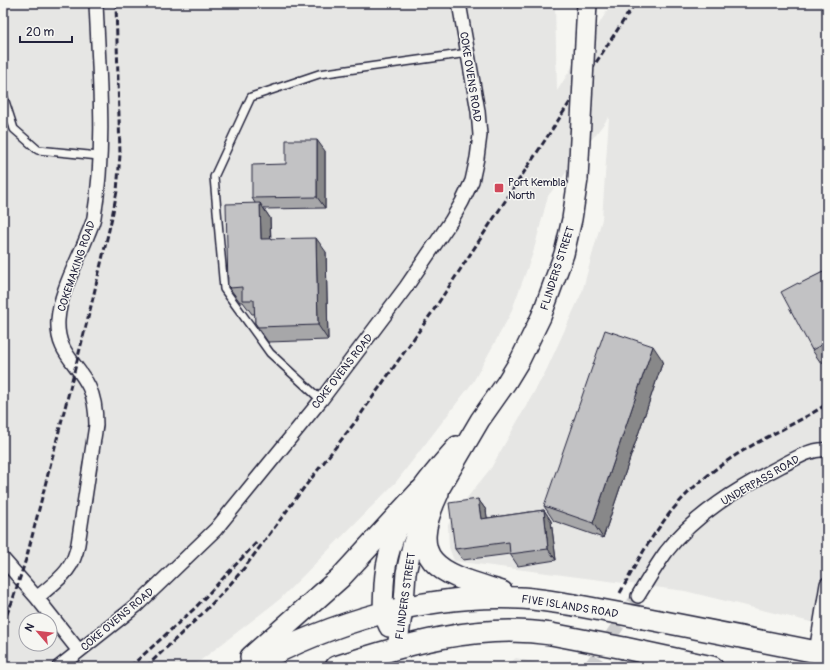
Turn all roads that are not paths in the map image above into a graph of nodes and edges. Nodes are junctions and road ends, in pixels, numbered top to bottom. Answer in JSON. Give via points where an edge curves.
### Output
{"nodes":[{"id":1,"x":96,"y":3,"type":"edge"},
{"id":2,"x":459,"y":3,"type":"edge"},
{"id":3,"x":587,"y":3,"type":"edge"},
{"id":4,"x":468,"y":53,"type":"junction"},
{"id":5,"x":3,"y":95,"type":"edge"},
{"id":6,"x":99,"y":156,"type":"junction"},
{"id":7,"x":321,"y":400,"type":"junction"},
{"id":8,"x":827,"y":450,"type":"edge"},
{"id":9,"x":428,"y":492,"type":"junction"},
{"id":10,"x":5,"y":564,"type":"edge"},
{"id":11,"x":827,"y":584,"type":"edge"},
{"id":12,"x":638,"y":596,"type":"tunnel mouth"},
{"id":13,"x":37,"y":598,"type":"junction"},
{"id":14,"x":519,"y":598,"type":"junction"},
{"id":15,"x":393,"y":611,"type":"junction"},
{"id":16,"x":397,"y":648,"type":"junction"},
{"id":17,"x":79,"y":651,"type":"junction"},
{"id":18,"x":821,"y":653,"type":"edge"},
{"id":19,"x":59,"y":667,"type":"edge"},
{"id":20,"x":240,"y":667,"type":"edge"},
{"id":21,"x":249,"y":667,"type":"edge"},
{"id":22,"x":336,"y":667,"type":"edge"},
{"id":23,"x":712,"y":667,"type":"edge"}],
"edges":[{"from":1,"to":6,"type":"street","name":"COKEMAKING ROAD"},
{"from":2,"to":4,"type":"street","name":"COKE OVENS ROAD"},
{"from":3,"to":9,"type":"street","name":"FLINDERS STREET","bridge":true,"via":[[578,179],[564,254],[541,317],[520,360]]},
{"from":4,"to":7,"type":"street","name":"COKE OVENS ROAD","via":[[480,135],[472,181],[451,220],[406,287]]},
{"from":4,"to":7,"type":"lane","via":[[319,74],[251,97],[214,177],[224,289],[270,353]]},
{"from":5,"to":6,"type":"lane","via":[[14,129],[38,150]]},
{"from":6,"to":13,"type":"street","name":"COKEMAKING ROAD","via":[[94,219],[63,298],[58,320],[58,332],[66,354],[92,396],[96,425],[75,557],[68,570]]},
{"from":7,"to":17,"type":"street","name":"COKE OVENS ROAD","via":[[216,529],[136,606]]},
{"from":8,"to":12,"type":"street","name":"UNDERPASS ROAD","via":[[801,456],[766,474],[708,512],[674,543]]},
{"from":9,"to":14,"type":"main road","via":[[429,513],[425,546],[434,562],[458,578]]},
{"from":9,"to":15,"type":"street","name":"FLINDERS STREET","via":[[421,523]]},
{"from":9,"to":20,"type":"main road","via":[[341,577]]},
{"from":10,"to":13,"type":"street"},
{"from":11,"to":18,"type":"street"},
{"from":13,"to":17,"type":"street"},
{"from":14,"to":15,"type":"main road","name":"FIVE ISLANDS ROAD","via":[[457,600]]},
{"from":14,"to":18,"type":"main road","name":"FIVE ISLANDS ROAD","bridge":true,"via":[[574,605]]},
{"from":15,"to":16,"type":"street","name":"FLINDERS STREET"},
{"from":15,"to":21,"type":"main road","name":"FIVE ISLANDS ROAD","via":[[328,631]]},
{"from":16,"to":22,"type":"main road"},
{"from":16,"to":23,"type":"main road","bridge":true,"via":[[466,634],[516,630],[551,634]]},
{"from":17,"to":19,"type":"street","name":"COKE OVENS ROAD"}]}
